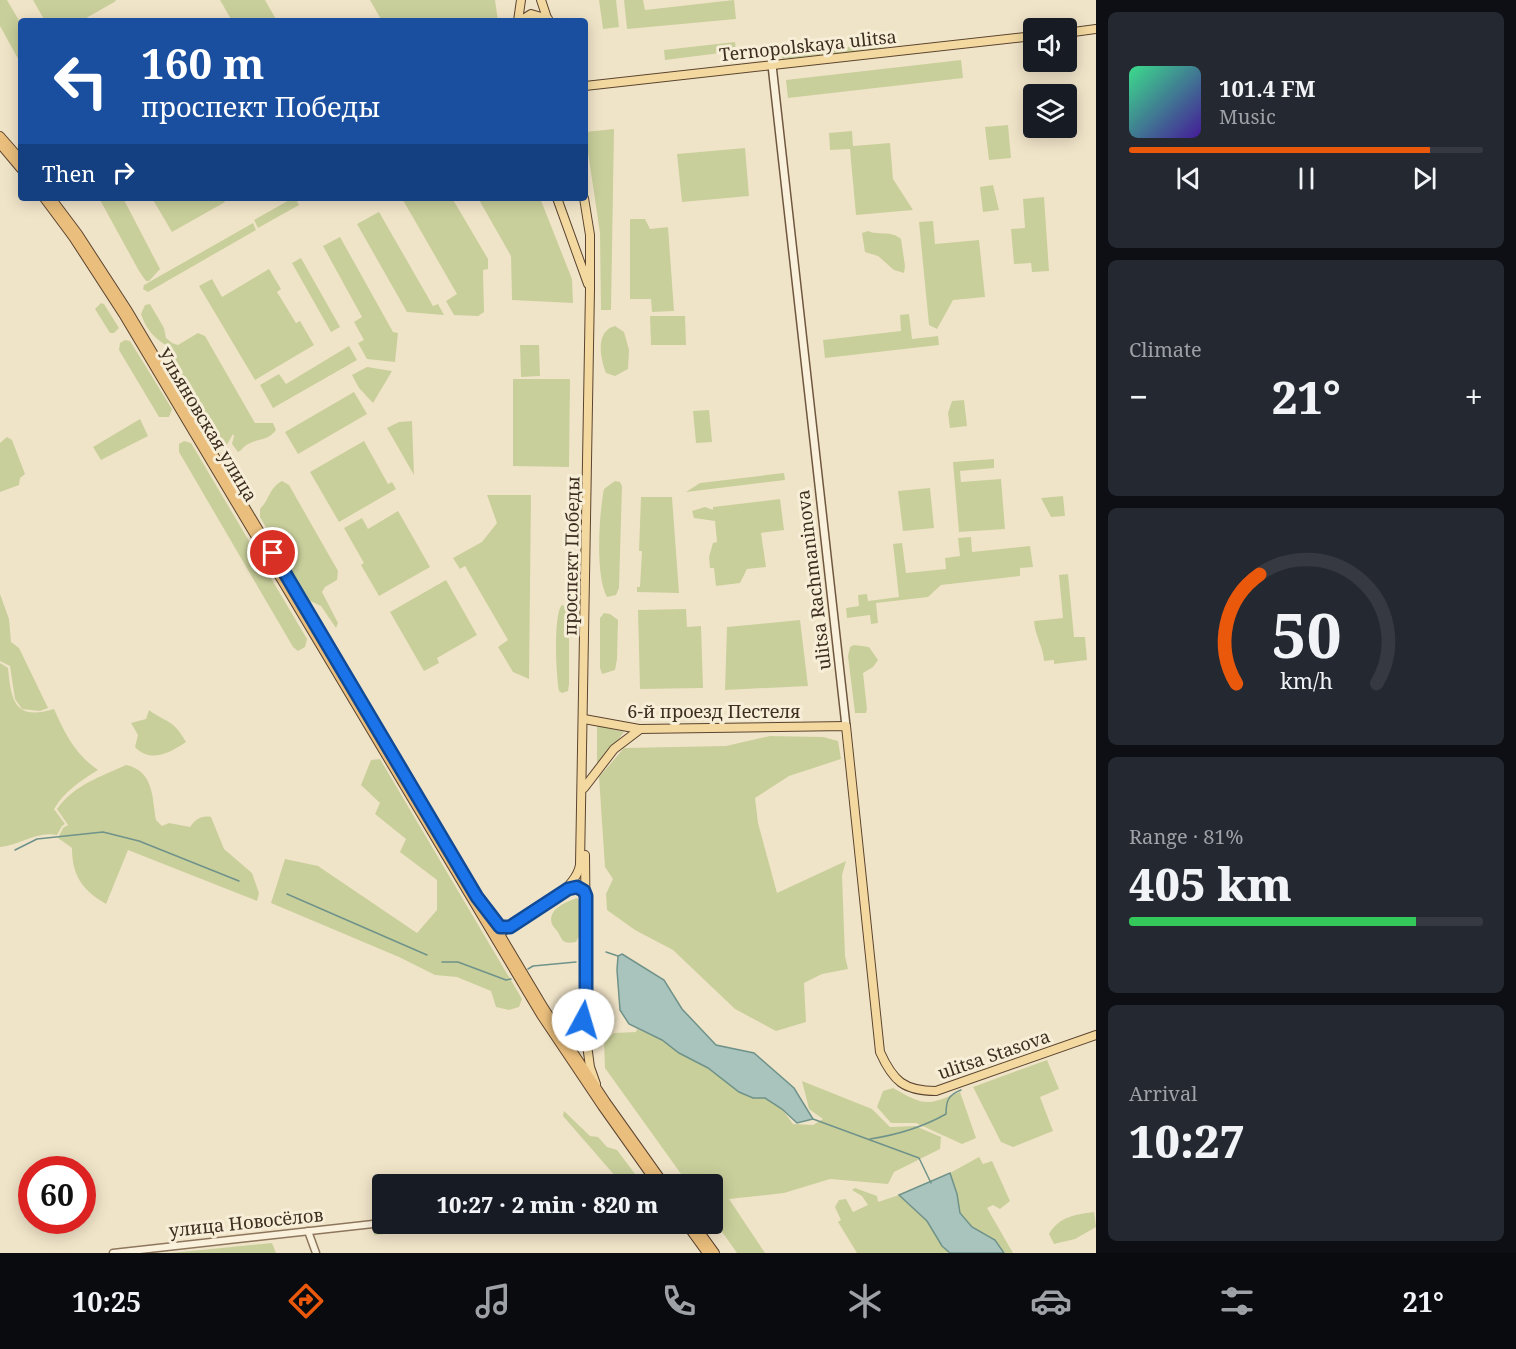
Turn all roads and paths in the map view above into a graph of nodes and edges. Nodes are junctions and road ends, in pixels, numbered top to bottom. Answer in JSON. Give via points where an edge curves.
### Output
{"nodes":[{"id":1,"x":521,"y":0,"type":"edge"},
{"id":2,"x":542,"y":0,"type":"edge"},
{"id":3,"x":519,"y":18,"type":"edge"},
{"id":4,"x":524,"y":18,"type":"edge"},
{"id":5,"x":542,"y":18,"type":"edge"},
{"id":6,"x":547,"y":18,"type":"edge"},
{"id":7,"x":1096,"y":29,"type":"edge"},
{"id":8,"x":1077,"y":32,"type":"edge"},
{"id":9,"x":1023,"y":37,"type":"edge"},
{"id":10,"x":772,"y":65,"type":"junction"},
{"id":11,"x":588,"y":86,"type":"edge"},
{"id":12,"x":0,"y":136,"type":"edge"},
{"id":13,"x":0,"y":144,"type":"edge"},
{"id":14,"x":18,"y":157,"type":"edge"},
{"id":15,"x":18,"y":165,"type":"edge"},
{"id":16,"x":46,"y":201,"type":"edge"},
{"id":17,"x":53,"y":201,"type":"edge"},
{"id":18,"x":558,"y":201,"type":"edge"},
{"id":19,"x":584,"y":201,"type":"edge"},
{"id":20,"x":590,"y":289,"type":"junction"},
{"id":21,"x":125,"y":313,"type":"junction"},
{"id":22,"x":584,"y":718,"type":"junction"},
{"id":23,"x":846,"y":726,"type":"junction"},
{"id":24,"x":639,"y":729,"type":"junction"},
{"id":25,"x":583,"y":789,"type":"junction"},
{"id":26,"x":582,"y":823,"type":"junction"},
{"id":27,"x":562,"y":892,"type":"junction"},
{"id":28,"x":586,"y":896,"type":"junction"},
{"id":29,"x":483,"y":908,"type":"junction"},
{"id":30,"x":510,"y":927,"type":"junction"},
{"id":31,"x":496,"y":936,"type":"junction"},
{"id":32,"x":586,"y":996,"type":"junction"},
{"id":33,"x":1096,"y":1035,"type":"edge"},
{"id":34,"x":559,"y":1038,"type":"junction"},
{"id":35,"x":902,"y":1085,"type":"joint"},
{"id":36,"x":600,"y":1094,"type":"junction"},
{"id":37,"x":644,"y":1160,"type":"junction"},
{"id":38,"x":654,"y":1174,"type":"edge"},
{"id":39,"x":372,"y":1224,"type":"edge"},
{"id":40,"x":308,"y":1232,"type":"junction"},
{"id":41,"x":693,"y":1234,"type":"edge"},
{"id":42,"x":701,"y":1234,"type":"edge"},
{"id":43,"x":113,"y":1253,"type":"edge"},
{"id":44,"x":316,"y":1253,"type":"edge"},
{"id":45,"x":707,"y":1253,"type":"edge"},
{"id":46,"x":715,"y":1253,"type":"edge"}],
"edges":[{"from":1,"to":3,"type":"main road"},
{"from":2,"to":6,"type":"main road"},
{"from":4,"to":5,"type":"main road","via":[[531,14]]},
{"from":7,"to":8,"type":"main road"},
{"from":9,"to":10,"type":"main road","name":"Ternopolskaya ulitsa"},
{"from":10,"to":11,"type":"main road","name":"Ternopolskaya ulitsa"},
{"from":10,"to":23,"type":"main road","name":"ulitsa Rachmaninova"},
{"from":12,"to":14,"type":"highway"},
{"from":13,"to":15,"type":"highway"},
{"from":16,"to":21,"type":"highway","name":"Ульяновская улица"},
{"from":17,"to":21,"type":"highway","name":"Ульяновская улица","via":[[78,234]]},
{"from":18,"to":20,"type":"main road","name":"проспект Победы"},
{"from":19,"to":20,"type":"main road","name":"проспект Победы","via":[[590,235]]},
{"from":20,"to":22,"type":"main road","name":"проспект Победы"},
{"from":21,"to":29,"type":"highway","name":"Ульяновская улица"},
{"from":21,"to":31,"type":"highway","name":"Ульяновская улица"},
{"from":22,"to":24,"type":"main road","name":"6-й проезд Пестеля"},
{"from":22,"to":25,"type":"main road","name":"проспект Победы"},
{"from":23,"to":24,"type":"main road","name":"6-й проезд Пестеля"},
{"from":23,"to":35,"type":"main road","name":"ulitsa Rachmaninova","via":[[880,1052],[889,1071]]},
{"from":24,"to":25,"type":"main road","via":[[614,749]]},
{"from":25,"to":26,"type":"main road","name":"проспект Победы"},
{"from":26,"to":27,"type":"main road","name":"проспект Победы","via":[[579,870]]},
{"from":26,"to":28,"type":"main road","name":"проспект Победы"},
{"from":27,"to":28,"type":"main road","via":[[580,887]]},
{"from":27,"to":30,"type":"main road","name":"проспект Победы"},
{"from":28,"to":32,"type":"main road","name":"проспект Победы"},
{"from":29,"to":30,"type":"main road","via":[[500,927]]},
{"from":29,"to":31,"type":"highway","name":"Ульяновская улица"},
{"from":30,"to":31,"type":"main road","name":"проспект Победы"},
{"from":31,"to":34,"type":"highway","name":"Ульяновская улица"},
{"from":32,"to":34,"type":"main road","name":"проспект Победы","via":[[580,1029],[574,1036]]},
{"from":32,"to":36,"type":"main road","name":"проспект Победы","via":[[588,1056]]},
{"from":33,"to":35,"type":"main road","name":"ulitsa Stasova","via":[[936,1091]]},
{"from":34,"to":36,"type":"highway","name":"Ульяновская улица"},
{"from":34,"to":37,"type":"highway","name":"Ульяновская улица"},
{"from":36,"to":37,"type":"highway","name":"Ульяновская улица"},
{"from":37,"to":38,"type":"highway"},
{"from":39,"to":40,"type":"street","name":"улица Новосёлов"},
{"from":40,"to":43,"type":"street","name":"улица Новосёлов"},
{"from":40,"to":44,"type":"street"},
{"from":41,"to":45,"type":"highway"},
{"from":42,"to":46,"type":"highway"}]}
